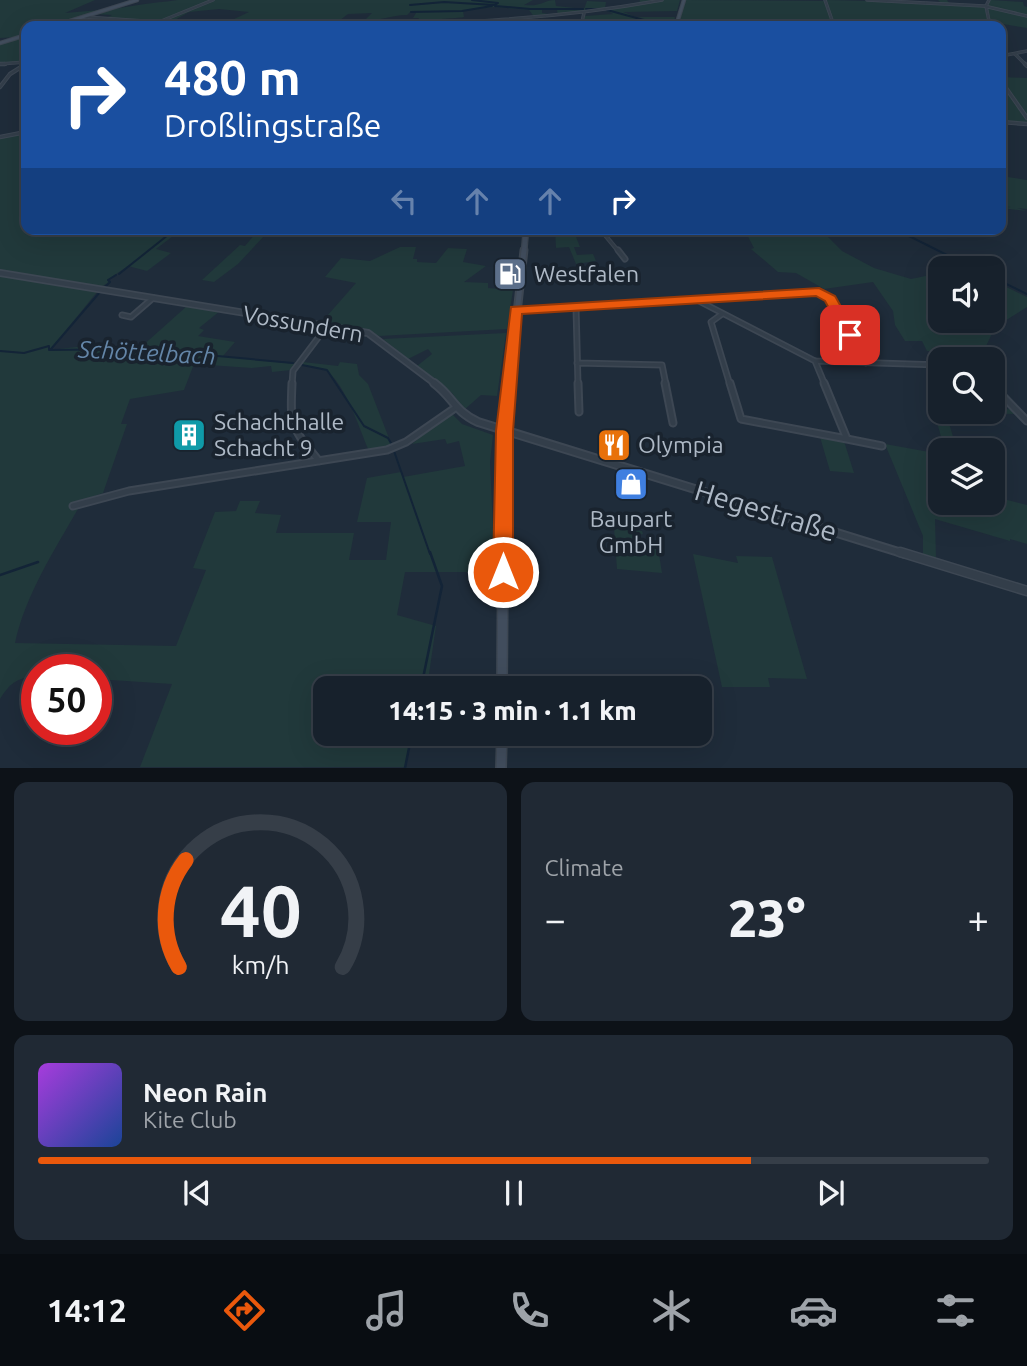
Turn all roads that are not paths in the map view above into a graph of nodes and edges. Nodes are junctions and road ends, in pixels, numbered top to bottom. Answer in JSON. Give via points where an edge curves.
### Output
{"nodes":[{"id":1,"x":137,"y":0,"type":"edge"},
{"id":2,"x":213,"y":0,"type":"edge"},
{"id":3,"x":662,"y":0,"type":"edge"},
{"id":4,"x":684,"y":0,"type":"edge"},
{"id":5,"x":825,"y":0,"type":"edge"},
{"id":6,"x":867,"y":0,"type":"edge"},
{"id":7,"x":989,"y":0,"type":"edge"},
{"id":8,"x":986,"y":6,"type":"junction"},
{"id":9,"x":584,"y":13,"type":"junction"},
{"id":10,"x":84,"y":16,"type":"junction"},
{"id":11,"x":1027,"y":16,"type":"edge"},
{"id":12,"x":69,"y":21,"type":"edge"},
{"id":13,"x":146,"y":21,"type":"edge"},
{"id":14,"x":161,"y":21,"type":"edge"},
{"id":15,"x":500,"y":21,"type":"edge"},
{"id":16,"x":582,"y":21,"type":"edge"},
{"id":17,"x":678,"y":21,"type":"edge"},
{"id":18,"x":832,"y":21,"type":"edge"},
{"id":19,"x":989,"y":21,"type":"edge"},
{"id":20,"x":21,"y":37,"type":"edge"},
{"id":21,"x":0,"y":43,"type":"edge"},
{"id":22,"x":1027,"y":51,"type":"edge"},
{"id":23,"x":1014,"y":53,"type":"junction"},
{"id":24,"x":1006,"y":55,"type":"edge"},
{"id":25,"x":21,"y":63,"type":"edge"},
{"id":26,"x":0,"y":64,"type":"edge"},
{"id":27,"x":21,"y":66,"type":"edge"},
{"id":28,"x":1027,"y":66,"type":"edge"},
{"id":29,"x":0,"y":86,"type":"edge"},
{"id":30,"x":1006,"y":87,"type":"edge"},
{"id":31,"x":1027,"y":118,"type":"edge"},
{"id":32,"x":1006,"y":122,"type":"edge"},
{"id":33,"x":1027,"y":124,"type":"edge"},
{"id":34,"x":21,"y":133,"type":"edge"},
{"id":35,"x":0,"y":137,"type":"edge"},
{"id":36,"x":525,"y":235,"type":"edge"},
{"id":37,"x":605,"y":235,"type":"edge"},
{"id":38,"x":625,"y":259,"type":"dead end"},
{"id":39,"x":0,"y":273,"type":"edge"},
{"id":40,"x":153,"y":298,"type":"junction"},
{"id":41,"x":695,"y":299,"type":"junction"},
{"id":42,"x":576,"y":307,"type":"junction"},
{"id":43,"x":516,"y":310,"type":"junction"},
{"id":44,"x":722,"y":314,"type":"junction"},
{"id":45,"x":122,"y":315,"type":"dead end"},
{"id":46,"x":131,"y":317,"type":"junction"},
{"id":47,"x":140,"y":318,"type":"dead end"},
{"id":48,"x":327,"y":327,"type":"junction"},
{"id":49,"x":815,"y":361,"type":"junction"},
{"id":50,"x":577,"y":363,"type":"junction"},
{"id":51,"x":866,"y":363,"type":"junction"},
{"id":52,"x":928,"y":365,"type":"edge"},
{"id":53,"x":1005,"y":398,"type":"edge"},
{"id":54,"x":455,"y":408,"type":"junction"},
{"id":55,"x":579,"y":412,"type":"dead end"},
{"id":56,"x":1027,"y":421,"type":"edge"},
{"id":57,"x":673,"y":423,"type":"dead end"},
{"id":58,"x":504,"y":431,"type":"junction"},
{"id":59,"x":847,"y":439,"type":"junction"},
{"id":60,"x":882,"y":446,"type":"dead end"},
{"id":61,"x":319,"y":461,"type":"junction"},
{"id":62,"x":73,"y":506,"type":"dead end"},
{"id":63,"x":1027,"y":592,"type":"edge"},
{"id":64,"x":502,"y":676,"type":"edge"},
{"id":65,"x":502,"y":746,"type":"edge"},
{"id":66,"x":502,"y":768,"type":"edge"}],
"edges":[{"from":1,"to":10,"type":"main road"},
{"from":2,"to":14,"type":"street"},
{"from":3,"to":9,"type":"street"},
{"from":4,"to":17,"type":"main road"},
{"from":5,"to":18,"type":"street"},
{"from":6,"to":8,"type":"street"},
{"from":7,"to":8,"type":"street"},
{"from":8,"to":11,"type":"street"},
{"from":8,"to":19,"type":"street"},
{"from":9,"to":15,"type":"street"},
{"from":9,"to":16,"type":"street"},
{"from":10,"to":12,"type":"main road"},
{"from":10,"to":13,"type":"street"},
{"from":20,"to":21,"type":"main road"},
{"from":22,"to":23,"type":"street"},
{"from":23,"to":24,"type":"street"},
{"from":23,"to":28,"type":"street"},
{"from":25,"to":26,"type":"street"},
{"from":27,"to":29,"type":"street"},
{"from":30,"to":31,"type":"street"},
{"from":32,"to":33,"type":"street"},
{"from":34,"to":35,"type":"street"},
{"from":36,"to":43,"type":"main road"},
{"from":37,"to":38,"type":"street"},
{"from":39,"to":40,"type":"street","name":"Vossundern"},
{"from":40,"to":46,"type":"street"},
{"from":40,"to":48,"type":"street","name":"Vossundern"},
{"from":41,"to":42,"type":"street"},
{"from":41,"to":44,"type":"street"},
{"from":41,"to":51,"type":"street","via":[[823,293]]},
{"from":42,"to":43,"type":"street"},
{"from":42,"to":50,"type":"street"},
{"from":43,"to":58,"type":"main road"},
{"from":44,"to":49,"type":"street"},
{"from":44,"to":59,"type":"street","via":[[711,322],[741,419]]},
{"from":45,"to":46,"type":"street"},
{"from":46,"to":47,"type":"street"},
{"from":48,"to":54,"type":"street","name":"Vossundern","via":[[373,336],[444,390]]},
{"from":48,"to":61,"type":"street","via":[[293,371],[290,416],[298,435]]},
{"from":49,"to":51,"type":"street"},
{"from":49,"to":59,"type":"street"},
{"from":50,"to":55,"type":"street"},
{"from":50,"to":57,"type":"street","via":[[662,365]]},
{"from":51,"to":52,"type":"street"},
{"from":53,"to":56,"type":"street"},
{"from":54,"to":58,"type":"street","name":"Vossundern","via":[[467,418]]},
{"from":54,"to":61,"type":"street","via":[[396,447]]},
{"from":58,"to":63,"type":"street","name":"Hegestraße"},
{"from":58,"to":64,"type":"main road"},
{"from":59,"to":60,"type":"street"},
{"from":61,"to":62,"type":"street","via":[[129,491]]},
{"from":65,"to":66,"type":"main road"}]}
